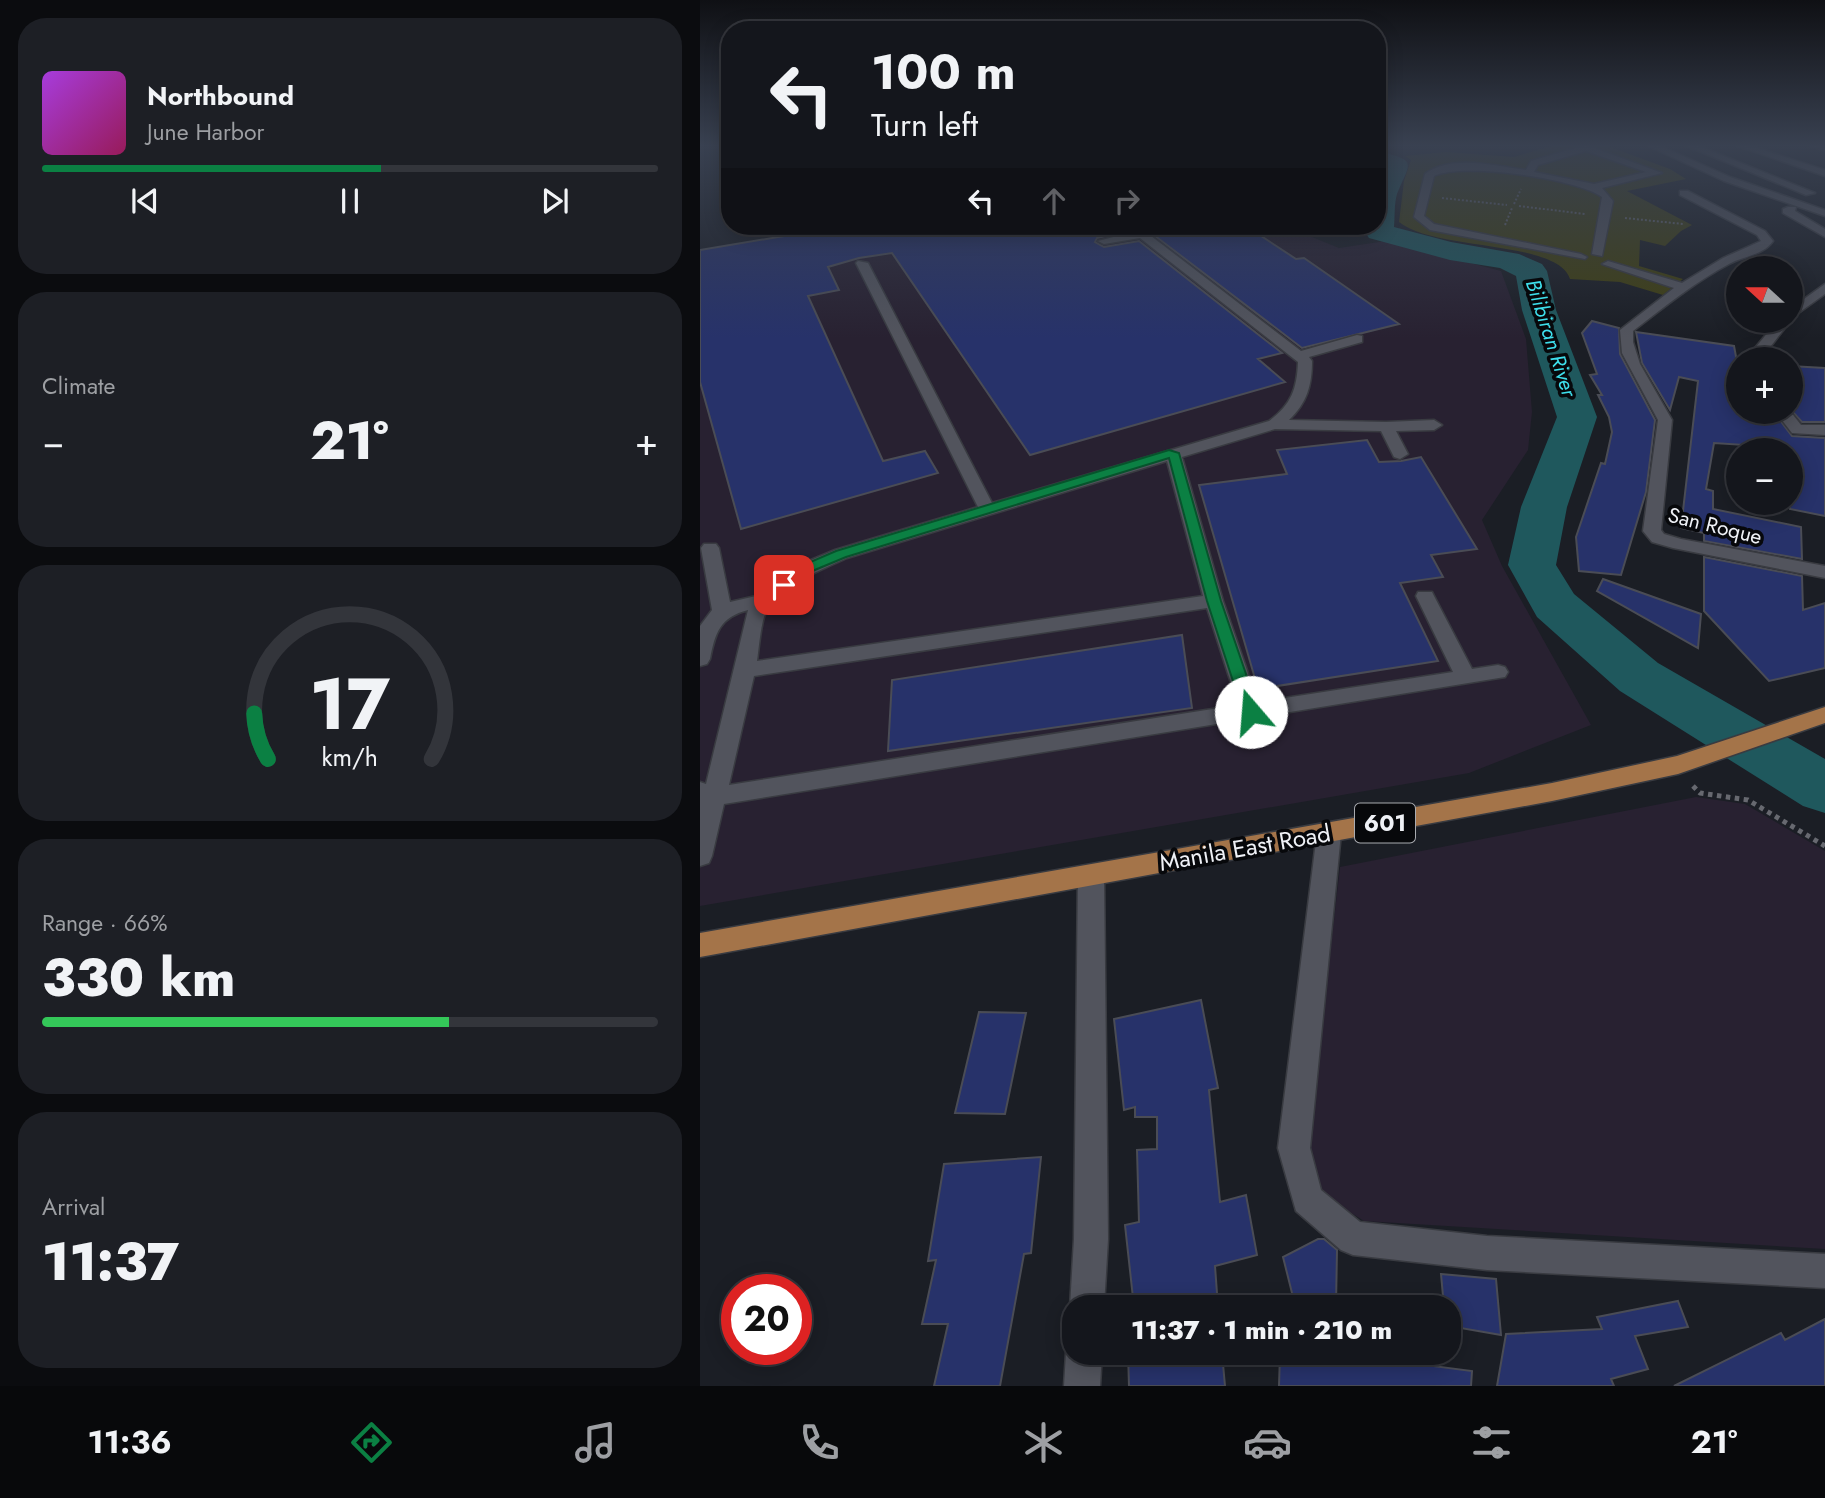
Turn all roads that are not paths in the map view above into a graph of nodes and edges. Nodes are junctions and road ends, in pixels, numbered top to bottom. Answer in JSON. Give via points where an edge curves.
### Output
{"nodes":[{"id":1,"x":1421,"y":209,"type":"edge"},
{"id":2,"x":1607,"y":209,"type":"edge"},
{"id":3,"x":1714,"y":209,"type":"edge"},
{"id":4,"x":1795,"y":209,"type":"edge"},
{"id":5,"x":1825,"y":234,"type":"edge"},
{"id":6,"x":1122,"y":235,"type":"edge"},
{"id":7,"x":1143,"y":235,"type":"edge"},
{"id":8,"x":1104,"y":241,"type":"dead end"},
{"id":9,"x":1598,"y":254,"type":"junction"},
{"id":10,"x":1581,"y":257,"type":"junction"},
{"id":11,"x":862,"y":263,"type":"dead end"},
{"id":12,"x":1608,"y":264,"type":"junction"},
{"id":13,"x":1683,"y":287,"type":"junction"},
{"id":14,"x":1825,"y":288,"type":"edge"},
{"id":15,"x":1803,"y":305,"type":"edge"},
{"id":16,"x":1357,"y":340,"type":"dead end"},
{"id":17,"x":1298,"y":356,"type":"junction"},
{"id":18,"x":1274,"y":424,"type":"junction"},
{"id":19,"x":1792,"y":424,"type":"edge"},
{"id":20,"x":1434,"y":425,"type":"dead end"},
{"id":21,"x":1386,"y":427,"type":"junction"},
{"id":22,"x":1825,"y":430,"type":"edge"},
{"id":23,"x":1173,"y":453,"type":"junction"},
{"id":24,"x":1400,"y":454,"type":"dead end"},
{"id":25,"x":987,"y":509,"type":"junction"},
{"id":26,"x":710,"y":548,"type":"dead end"},
{"id":27,"x":1825,"y":572,"type":"edge"},
{"id":28,"x":1425,"y":596,"type":"dead end"},
{"id":29,"x":762,"y":601,"type":"junction"},
{"id":30,"x":1214,"y":601,"type":"junction"},
{"id":31,"x":722,"y":610,"type":"junction"},
{"id":32,"x":700,"y":656,"type":"edge"},
{"id":33,"x":745,"y":670,"type":"junction"},
{"id":34,"x":1498,"y":672,"type":"dead end"},
{"id":35,"x":1465,"y":676,"type":"junction"},
{"id":36,"x":1251,"y":712,"type":"junction"},
{"id":37,"x":1825,"y":715,"type":"edge"},
{"id":38,"x":708,"y":794,"type":"edge"},
{"id":39,"x":1329,"y":832,"type":"junction"},
{"id":40,"x":700,"y":856,"type":"edge"},
{"id":41,"x":1091,"y":876,"type":"junction"},
{"id":42,"x":700,"y":945,"type":"edge"},
{"id":43,"x":1825,"y":1271,"type":"edge"},
{"id":44,"x":1088,"y":1295,"type":"edge"},
{"id":45,"x":1083,"y":1365,"type":"edge"},
{"id":46,"x":1082,"y":1386,"type":"edge"}],
"edges":[{"from":1,"to":10,"type":"street","via":[[1419,218],[1436,229]]},
{"from":2,"to":9,"type":"street"},
{"from":3,"to":13,"type":"street","name":"San Roque","via":[[1761,233],[1767,241]]},
{"from":4,"to":5,"type":"street","via":[[1787,211]]},
{"from":6,"to":8,"type":"street"},
{"from":7,"to":17,"type":"street"},
{"from":9,"to":10,"type":"street"},
{"from":9,"to":12,"type":"street","via":[[1611,260]]},
{"from":10,"to":12,"type":"street","via":[[1590,264]]},
{"from":11,"to":25,"type":"street"},
{"from":12,"to":13,"type":"street"},
{"from":13,"to":27,"type":"street","name":"San Roque","via":[[1627,330],[1625,341],[1665,420],[1652,531],[1658,538],[1679,544]]},
{"from":14,"to":15,"type":"street"},
{"from":16,"to":17,"type":"street"},
{"from":17,"to":18,"type":"street","via":[[1305,361],[1305,388],[1291,412]]},
{"from":18,"to":21,"type":"street"},
{"from":18,"to":23,"type":"street"},
{"from":19,"to":22,"type":"street","via":[[1797,430]]},
{"from":20,"to":21,"type":"street"},
{"from":21,"to":24,"type":"street"},
{"from":23,"to":25,"type":"street"},
{"from":23,"to":30,"type":"street"},
{"from":25,"to":29,"type":"street","via":[[841,554],[806,569]]},
{"from":26,"to":31,"type":"street"},
{"from":28,"to":35,"type":"street"},
{"from":29,"to":31,"type":"street"},
{"from":29,"to":33,"type":"street","via":[[754,618]]},
{"from":30,"to":33,"type":"street"},
{"from":30,"to":36,"type":"street"},
{"from":31,"to":32,"type":"street","via":[[708,624]]},
{"from":33,"to":38,"type":"street"},
{"from":34,"to":35,"type":"street"},
{"from":35,"to":36,"type":"street"},
{"from":36,"to":38,"type":"street"},
{"from":37,"to":39,"type":"main road","name":"Manila East Road","number":"601","via":[[1674,766]]},
{"from":38,"to":40,"type":"street"},
{"from":39,"to":41,"type":"main road","name":"Manila East Road","number":"601"},
{"from":39,"to":43,"type":"street","via":[[1294,1148],[1307,1200],[1353,1238],[1511,1255]]},
{"from":41,"to":42,"type":"main road","name":"Manila East Road","number":"601"},
{"from":41,"to":44,"type":"street"},
{"from":45,"to":46,"type":"street"}]}
